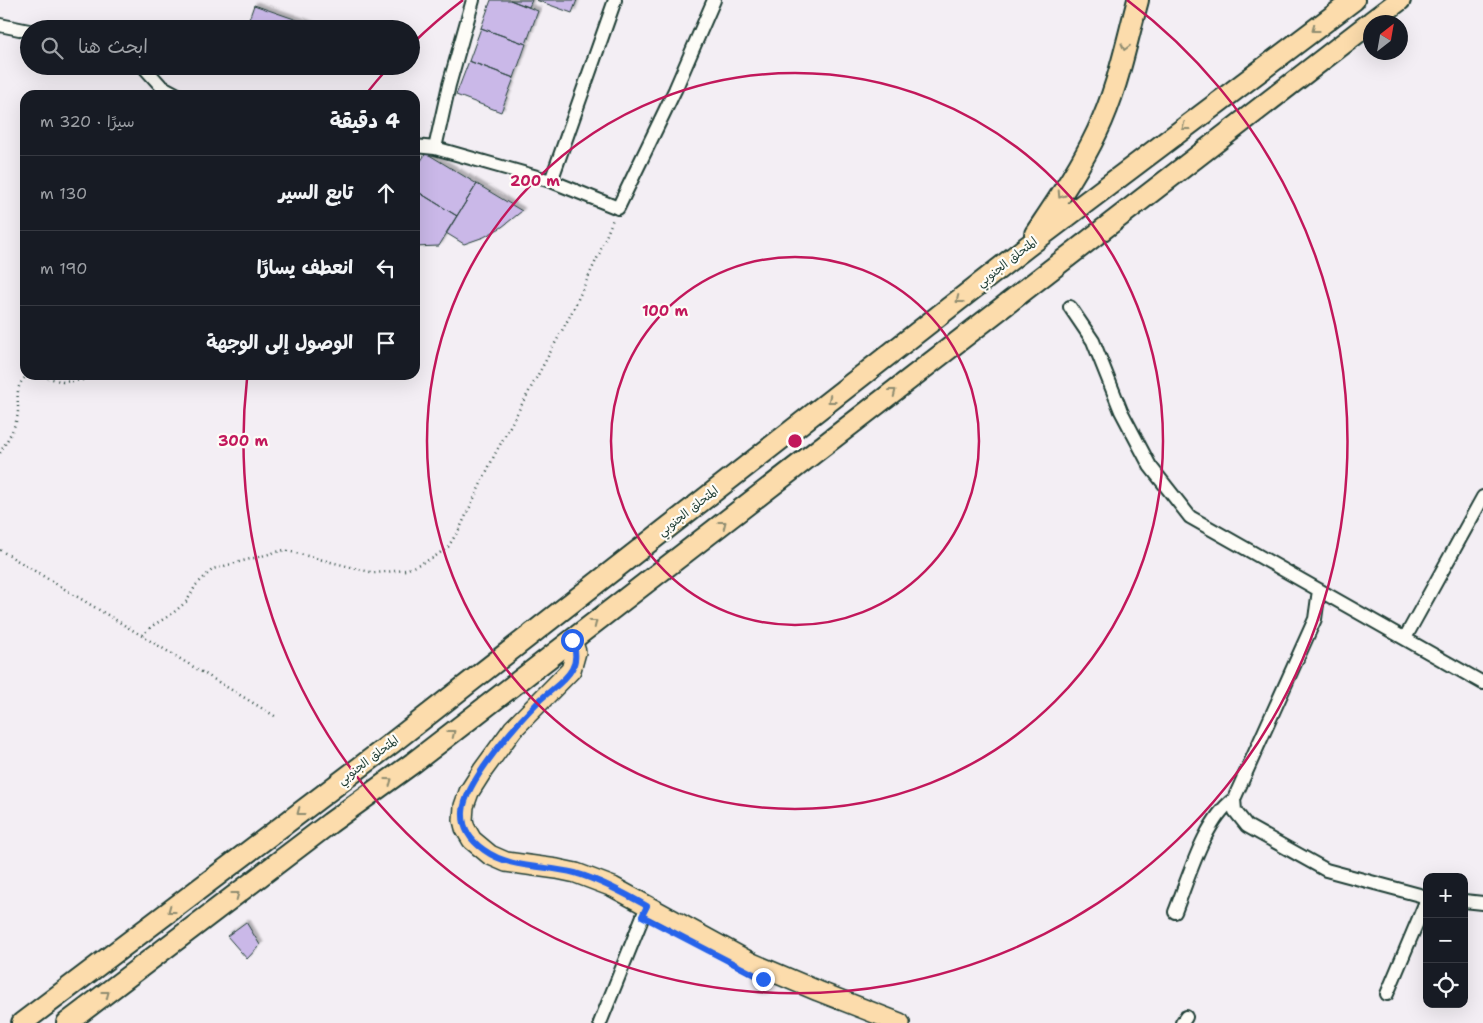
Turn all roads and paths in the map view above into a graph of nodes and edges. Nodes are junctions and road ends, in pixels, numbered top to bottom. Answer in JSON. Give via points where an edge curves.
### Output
{"nodes":[{"id":1,"x":473,"y":0,"type":"edge"},
{"id":2,"x":616,"y":0,"type":"edge"},
{"id":3,"x":714,"y":0,"type":"edge"},
{"id":4,"x":1138,"y":0,"type":"edge"},
{"id":5,"x":1354,"y":0,"type":"edge"},
{"id":6,"x":1400,"y":0,"type":"edge"},
{"id":7,"x":1381,"y":15,"type":"edge"},
{"id":8,"x":0,"y":25,"type":"edge"},
{"id":9,"x":20,"y":29,"type":"edge"},
{"id":10,"x":1363,"y":29,"type":"edge"},
{"id":11,"x":151,"y":75,"type":"edge"},
{"id":12,"x":169,"y":90,"type":"edge"},
{"id":13,"x":420,"y":146,"type":"edge"},
{"id":14,"x":435,"y":148,"type":"junction"},
{"id":15,"x":551,"y":181,"type":"junction"},
{"id":16,"x":618,"y":208,"type":"junction"},
{"id":17,"x":1028,"y":246,"type":"junction"},
{"id":18,"x":1070,"y":307,"type":"dead end"},
{"id":19,"x":22,"y":380,"type":"edge"},
{"id":20,"x":51,"y":380,"type":"edge"},
{"id":21,"x":82,"y":380,"type":"edge"},
{"id":22,"x":0,"y":453,"type":"edge"},
{"id":23,"x":1483,"y":497,"type":"edge"},
{"id":24,"x":0,"y":550,"type":"edge"},
{"id":25,"x":1319,"y":590,"type":"junction"},
{"id":26,"x":142,"y":635,"type":"junction"},
{"id":27,"x":1405,"y":638,"type":"junction"},
{"id":28,"x":572,"y":640,"type":"junction"},
{"id":29,"x":1483,"y":682,"type":"edge"},
{"id":30,"x":278,"y":718,"type":"dead end"},
{"id":31,"x":1234,"y":799,"type":"junction"},
{"id":32,"x":1423,"y":897,"type":"edge"},
{"id":33,"x":1468,"y":901,"type":"edge"},
{"id":34,"x":1483,"y":903,"type":"edge"},
{"id":35,"x":1423,"y":908,"type":"edge"},
{"id":36,"x":645,"y":911,"type":"junction"},
{"id":37,"x":1175,"y":912,"type":"dead end"},
{"id":38,"x":1387,"y":994,"type":"dead end"},
{"id":39,"x":22,"y":1023,"type":"edge"},
{"id":40,"x":67,"y":1023,"type":"edge"},
{"id":41,"x":600,"y":1023,"type":"edge"},
{"id":42,"x":868,"y":1023,"type":"edge"},
{"id":43,"x":900,"y":1023,"type":"edge"}],
"edges":[{"from":1,"to":14,"type":"street"},
{"from":2,"to":15,"type":"street"},
{"from":3,"to":16,"type":"street"},
{"from":4,"to":17,"type":"highway","one_way":true,"via":[[1098,132],[1078,170]]},
{"from":5,"to":17,"type":"highway","name":"المتحلق الجنوبي","one_way":true},
{"from":6,"to":7,"type":"highway"},
{"from":8,"to":9,"type":"street"},
{"from":28,"to":10,"type":"highway","one_way":true},
{"from":11,"to":12,"type":"street"},
{"from":13,"to":14,"type":"street"},
{"from":14,"to":15,"type":"street"},
{"from":15,"to":16,"type":"street"},
{"from":16,"to":26,"type":"path","via":[[570,314],[448,547],[406,570],[374,573],[284,550],[223,566],[213,569],[187,601]]},
{"from":17,"to":39,"type":"highway","name":"المتحلق الجنوبي","one_way":true,"via":[[392,743]]},
{"from":18,"to":25,"type":"street","via":[[1093,341],[1121,411],[1150,466],[1190,517]]},
{"from":19,"to":22,"type":"path","via":[[16,395],[17,417]]},
{"from":20,"to":21,"type":"path"},
{"from":23,"to":27,"type":"street"},
{"from":24,"to":26,"type":"path"},
{"from":25,"to":27,"type":"street"},
{"from":25,"to":31,"type":"street","via":[[1315,619]]},
{"from":26,"to":30,"type":"path"},
{"from":27,"to":29,"type":"street"},
{"from":28,"to":36,"type":"main road","via":[[576,652],[571,670],[513,729],[469,792],[463,813],[465,828],[477,845],[498,859],[576,873],[613,887]]},
{"from":40,"to":28,"type":"highway","one_way":true},
{"from":31,"to":32,"type":"street","via":[[1235,811],[1247,826],[1326,870]]},
{"from":31,"to":37,"type":"street","via":[[1224,806],[1207,832]]},
{"from":33,"to":34,"type":"street"},
{"from":35,"to":38,"type":"street"},
{"from":36,"to":41,"type":"street"},
{"from":36,"to":42,"type":"main road","via":[[714,955],[804,998]]},
{"from":36,"to":43,"type":"main road","via":[[785,978]]}]}
